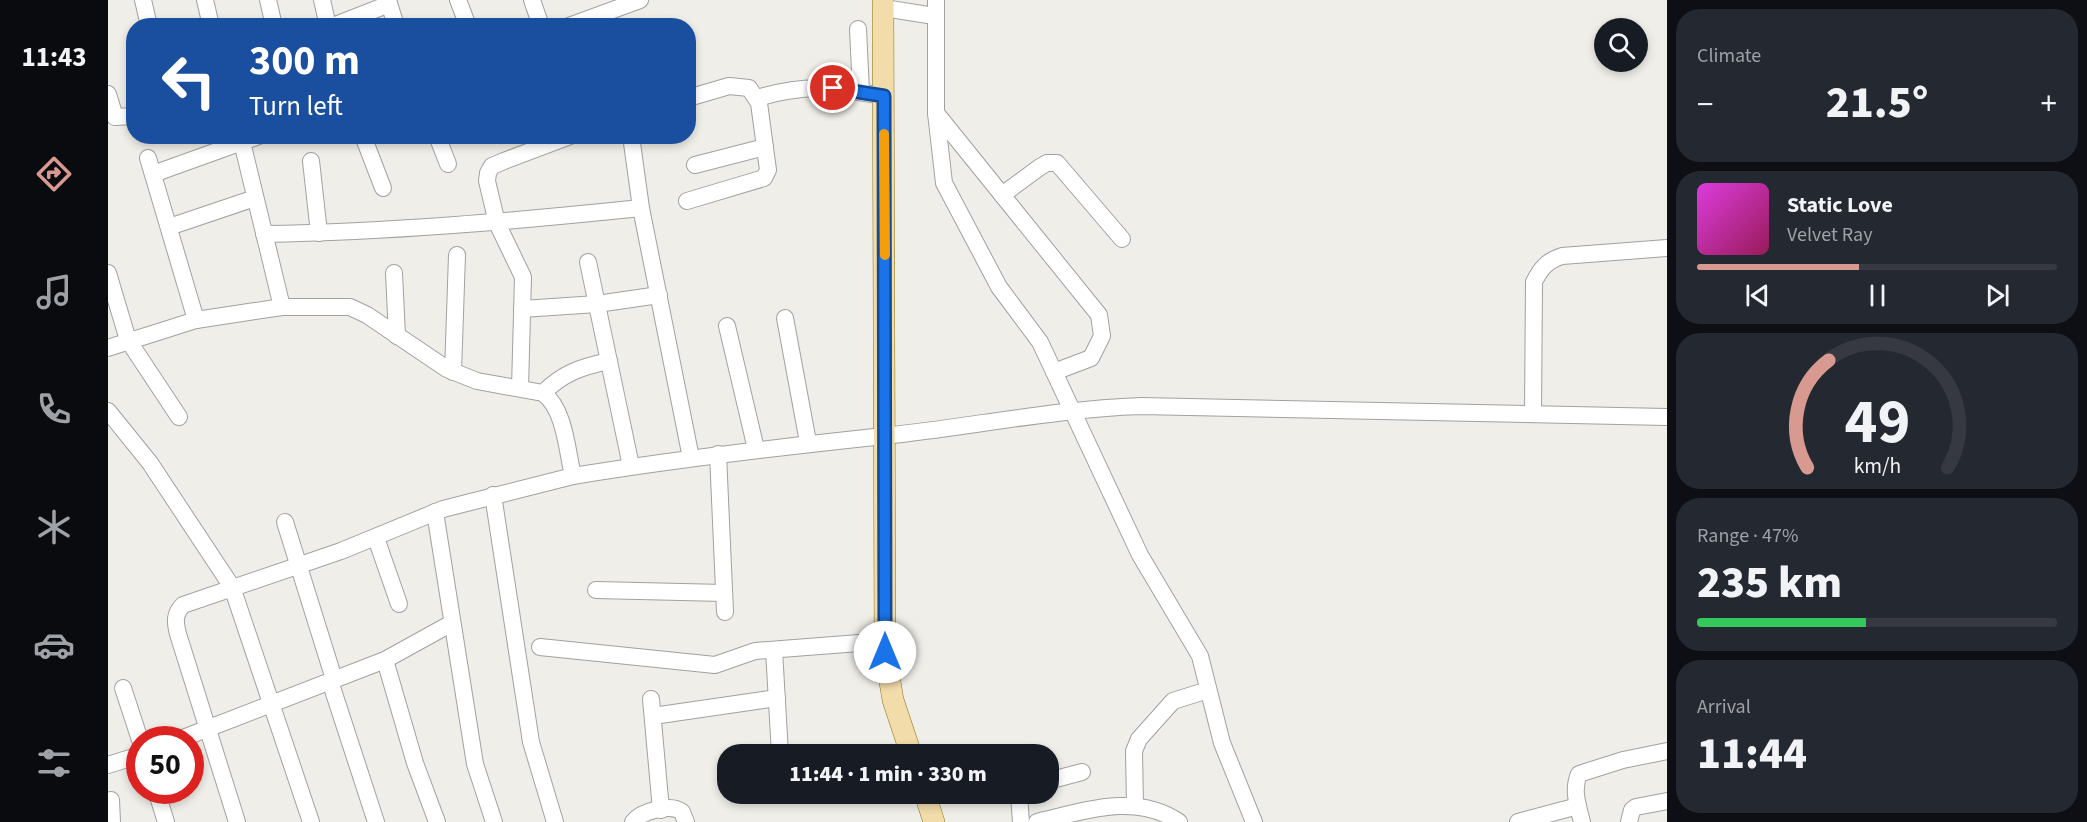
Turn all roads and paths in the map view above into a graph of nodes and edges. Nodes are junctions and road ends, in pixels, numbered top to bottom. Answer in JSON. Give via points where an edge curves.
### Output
{"nodes":[{"id":1,"x":143,"y":0,"type":"edge"},
{"id":2,"x":205,"y":0,"type":"edge"},
{"id":3,"x":268,"y":0,"type":"edge"},
{"id":4,"x":322,"y":0,"type":"edge"},
{"id":5,"x":458,"y":0,"type":"edge"},
{"id":6,"x":532,"y":0,"type":"edge"},
{"id":7,"x":640,"y":0,"type":"edge"},
{"id":8,"x":388,"y":2,"type":"edge"},
{"id":9,"x":884,"y":4,"type":"edge"},
{"id":10,"x":932,"y":7,"type":"edge"},
{"id":11,"x":147,"y":18,"type":"edge"},
{"id":12,"x":209,"y":18,"type":"edge"},
{"id":13,"x":272,"y":18,"type":"edge"},
{"id":14,"x":326,"y":18,"type":"edge"},
{"id":15,"x":351,"y":18,"type":"edge"},
{"id":16,"x":393,"y":18,"type":"edge"},
{"id":17,"x":465,"y":18,"type":"edge"},
{"id":18,"x":538,"y":18,"type":"edge"},
{"id":19,"x":606,"y":18,"type":"edge"},
{"id":20,"x":858,"y":29,"type":"dead end"},
{"id":21,"x":861,"y":92,"type":"junction"},
{"id":22,"x":696,"y":96,"type":"edge"},
{"id":23,"x":884,"y":96,"type":"junction"},
{"id":24,"x":757,"y":98,"type":"junction"},
{"id":25,"x":109,"y":100,"type":"edge"},
{"id":26,"x":936,"y":113,"type":"junction"},
{"id":27,"x":126,"y":116,"type":"edge"},
{"id":28,"x":225,"y":144,"type":"edge"},
{"id":29,"x":243,"y":144,"type":"edge"},
{"id":30,"x":366,"y":144,"type":"edge"},
{"id":31,"x":440,"y":144,"type":"edge"},
{"id":32,"x":549,"y":144,"type":"edge"},
{"id":33,"x":632,"y":144,"type":"edge"},
{"id":34,"x":765,"y":147,"type":"junction"},
{"id":35,"x":311,"y":161,"type":"dead end"},
{"id":36,"x":448,"y":164,"type":"dead end"},
{"id":37,"x":695,"y":165,"type":"dead end"},
{"id":38,"x":383,"y":188,"type":"dead end"},
{"id":39,"x":1002,"y":195,"type":"junction"},
{"id":40,"x":255,"y":198,"type":"junction"},
{"id":41,"x":687,"y":201,"type":"dead end"},
{"id":42,"x":641,"y":208,"type":"junction"},
{"id":43,"x":497,"y":223,"type":"junction"},
{"id":44,"x":169,"y":227,"type":"junction"},
{"id":45,"x":319,"y":233,"type":"junction"},
{"id":46,"x":264,"y":234,"type":"junction"},
{"id":47,"x":1122,"y":239,"type":"dead end"},
{"id":48,"x":1667,"y":248,"type":"edge"},
{"id":49,"x":457,"y":255,"type":"dead end"},
{"id":50,"x":588,"y":262,"type":"dead end"},
{"id":51,"x":108,"y":273,"type":"edge"},
{"id":52,"x":394,"y":273,"type":"dead end"},
{"id":53,"x":659,"y":295,"type":"junction"},
{"id":54,"x":597,"y":304,"type":"junction"},
{"id":55,"x":282,"y":307,"type":"junction"},
{"id":56,"x":522,"y":309,"type":"junction"},
{"id":57,"x":785,"y":318,"type":"dead end"},
{"id":58,"x":196,"y":320,"type":"junction"},
{"id":59,"x":727,"y":326,"type":"dead end"},
{"id":60,"x":398,"y":336,"type":"junction"},
{"id":61,"x":128,"y":340,"type":"junction"},
{"id":62,"x":108,"y":348,"type":"edge"},
{"id":63,"x":609,"y":361,"type":"junction"},
{"id":64,"x":453,"y":372,"type":"junction"},
{"id":65,"x":1054,"y":372,"type":"junction"},
{"id":66,"x":520,"y":388,"type":"junction"},
{"id":67,"x":543,"y":393,"type":"junction"},
{"id":68,"x":108,"y":411,"type":"edge"},
{"id":69,"x":1071,"y":411,"type":"junction"},
{"id":70,"x":1533,"y":414,"type":"junction"},
{"id":71,"x":179,"y":417,"type":"dead end"},
{"id":72,"x":1667,"y":417,"type":"edge"},
{"id":73,"x":885,"y":436,"type":"junction"},
{"id":74,"x":808,"y":442,"type":"junction"},
{"id":75,"x":756,"y":449,"type":"junction"},
{"id":76,"x":718,"y":454,"type":"junction"},
{"id":77,"x":691,"y":458,"type":"junction"},
{"id":78,"x":631,"y":466,"type":"junction"},
{"id":79,"x":573,"y":476,"type":"junction"},
{"id":80,"x":493,"y":495,"type":"junction"},
{"id":81,"x":435,"y":512,"type":"junction"},
{"id":82,"x":285,"y":522,"type":"dead end"},
{"id":83,"x":376,"y":538,"type":"junction"},
{"id":84,"x":300,"y":565,"type":"junction"},
{"id":85,"x":232,"y":587,"type":"junction"},
{"id":86,"x":596,"y":590,"type":"dead end"},
{"id":87,"x":724,"y":593,"type":"junction"},
{"id":88,"x":399,"y":604,"type":"dead end"},
{"id":89,"x":725,"y":612,"type":"dead end"},
{"id":90,"x":452,"y":623,"type":"junction"},
{"id":91,"x":885,"y":641,"type":"junction"},
{"id":92,"x":540,"y":647,"type":"dead end"},
{"id":93,"x":774,"y":650,"type":"junction"},
{"id":94,"x":385,"y":660,"type":"junction"},
{"id":95,"x":332,"y":680,"type":"junction"},
{"id":96,"x":123,"y":688,"type":"dead end"},
{"id":97,"x":1208,"y":690,"type":"junction"},
{"id":98,"x":777,"y":698,"type":"junction"},
{"id":99,"x":651,"y":699,"type":"dead end"},
{"id":100,"x":270,"y":704,"type":"junction"},
{"id":101,"x":653,"y":716,"type":"junction"},
{"id":102,"x":135,"y":726,"type":"edge"},
{"id":103,"x":207,"y":728,"type":"junction"},
{"id":104,"x":204,"y":729,"type":"edge"},
{"id":105,"x":779,"y":744,"type":"edge"},
{"id":106,"x":908,"y":744,"type":"edge"},
{"id":107,"x":1667,"y":751,"type":"edge"},
{"id":108,"x":126,"y":759,"type":"edge"},
{"id":109,"x":108,"y":765,"type":"edge"},
{"id":110,"x":1082,"y":772,"type":"dead end"},
{"id":111,"x":1059,"y":778,"type":"edge"},
{"id":112,"x":111,"y":800,"type":"dead end"},
{"id":113,"x":1667,"y":801,"type":"edge"},
{"id":114,"x":160,"y":804,"type":"edge"},
{"id":115,"x":928,"y":804,"type":"edge"},
{"id":116,"x":1019,"y":804,"type":"edge"},
{"id":117,"x":1135,"y":806,"type":"junction"},
{"id":118,"x":661,"y":810,"type":"junction"},
{"id":119,"x":1580,"y":814,"type":"edge"},
{"id":120,"x":112,"y":822,"type":"edge"},
{"id":121,"x":166,"y":822,"type":"edge"},
{"id":122,"x":237,"y":822,"type":"edge"},
{"id":123,"x":311,"y":822,"type":"edge"},
{"id":124,"x":376,"y":822,"type":"edge"},
{"id":125,"x":436,"y":822,"type":"edge"},
{"id":126,"x":494,"y":822,"type":"edge"},
{"id":127,"x":555,"y":822,"type":"edge"},
{"id":128,"x":633,"y":822,"type":"edge"},
{"id":129,"x":686,"y":822,"type":"edge"},
{"id":130,"x":934,"y":822,"type":"edge"},
{"id":131,"x":1021,"y":822,"type":"edge"},
{"id":132,"x":1037,"y":822,"type":"edge"},
{"id":133,"x":1179,"y":822,"type":"edge"},
{"id":134,"x":1254,"y":822,"type":"edge"},
{"id":135,"x":1518,"y":822,"type":"edge"},
{"id":136,"x":1629,"y":822,"type":"edge"}],
"edges":[{"from":1,"to":11,"type":"street"},
{"from":2,"to":12,"type":"street"},
{"from":3,"to":13,"type":"street"},
{"from":4,"to":14,"type":"street"},
{"from":5,"to":17,"type":"street"},
{"from":6,"to":18,"type":"street"},
{"from":7,"to":19,"type":"street"},
{"from":8,"to":15,"type":"street"},
{"from":8,"to":16,"type":"street"},
{"from":9,"to":10,"type":"street"},
{"from":9,"to":23,"type":"main road"},
{"from":10,"to":26,"type":"street"},
{"from":20,"to":21,"type":"street"},
{"from":21,"to":23,"type":"street"},
{"from":21,"to":24,"type":"street","via":[[819,86]]},
{"from":22,"to":24,"type":"street","via":[[742,85],[749,87]]},
{"from":23,"to":73,"type":"main road"},
{"from":24,"to":34,"type":"street"},
{"from":25,"to":27,"type":"street","via":[[115,117]]},
{"from":26,"to":39,"type":"street"},
{"from":26,"to":65,"type":"street","via":[[944,183],[999,287],[1040,342]]},
{"from":28,"to":44,"type":"street","via":[[151,166]]},
{"from":29,"to":40,"type":"street"},
{"from":30,"to":38,"type":"street"},
{"from":31,"to":36,"type":"street"},
{"from":32,"to":43,"type":"street","via":[[492,166],[487,182]]},
{"from":33,"to":42,"type":"street"},
{"from":34,"to":37,"type":"street"},
{"from":34,"to":41,"type":"street","via":[[768,170],[764,178]]},
{"from":35,"to":45,"type":"street"},
{"from":39,"to":47,"type":"street","via":[[1040,167],[1057,163]]},
{"from":39,"to":65,"type":"street","via":[[1089,302],[1103,326],[1091,358]]},
{"from":40,"to":44,"type":"street"},
{"from":40,"to":46,"type":"street"},
{"from":42,"to":43,"type":"street"},
{"from":42,"to":53,"type":"street"},
{"from":43,"to":45,"type":"street"},
{"from":43,"to":56,"type":"street","via":[[523,277]]},
{"from":44,"to":58,"type":"street"},
{"from":45,"to":46,"type":"street"},
{"from":46,"to":55,"type":"street"},
{"from":48,"to":70,"type":"street","via":[[1562,256],[1549,260],[1539,270],[1534,282]]},
{"from":49,"to":64,"type":"street"},
{"from":50,"to":54,"type":"street"},
{"from":51,"to":61,"type":"street"},
{"from":52,"to":60,"type":"street"},
{"from":53,"to":54,"type":"street"},
{"from":53,"to":77,"type":"street"},
{"from":54,"to":56,"type":"street"},
{"from":54,"to":63,"type":"street"},
{"from":55,"to":58,"type":"street"},
{"from":55,"to":60,"type":"street","via":[[350,307]]},
{"from":56,"to":66,"type":"street"},
{"from":57,"to":74,"type":"street"},
{"from":58,"to":61,"type":"street"},
{"from":59,"to":75,"type":"street"},
{"from":60,"to":64,"type":"street"},
{"from":61,"to":62,"type":"street"},
{"from":61,"to":71,"type":"street"},
{"from":63,"to":67,"type":"street","via":[[577,367]]},
{"from":63,"to":78,"type":"street"},
{"from":64,"to":66,"type":"street","via":[[477,381]]},
{"from":65,"to":69,"type":"street"},
{"from":66,"to":67,"type":"street"},
{"from":67,"to":79,"type":"street","via":[[557,412]]},
{"from":68,"to":85,"type":"street","via":[[150,463]]},
{"from":69,"to":70,"type":"street","via":[[1142,406]]},
{"from":69,"to":73,"type":"street"},
{"from":69,"to":97,"type":"street","via":[[1140,555],[1200,656]]},
{"from":70,"to":72,"type":"street"},
{"from":73,"to":74,"type":"street"},
{"from":73,"to":91,"type":"main road"},
{"from":74,"to":75,"type":"street"},
{"from":75,"to":76,"type":"street"},
{"from":76,"to":77,"type":"street"},
{"from":76,"to":87,"type":"street"},
{"from":77,"to":78,"type":"street"},
{"from":78,"to":79,"type":"street"},
{"from":79,"to":80,"type":"street"},
{"from":80,"to":81,"type":"street"},
{"from":80,"to":127,"type":"street","via":[[531,742]]},
{"from":81,"to":83,"type":"street"},
{"from":81,"to":90,"type":"street"},
{"from":82,"to":84,"type":"street"},
{"from":83,"to":84,"type":"street"},
{"from":83,"to":88,"type":"street"},
{"from":84,"to":85,"type":"street"},
{"from":84,"to":95,"type":"street"},
{"from":85,"to":100,"type":"street"},
{"from":85,"to":103,"type":"street","via":[[183,605],[177,611],[178,634]]},
{"from":86,"to":87,"type":"street"},
{"from":87,"to":89,"type":"street"},
{"from":90,"to":94,"type":"street"},
{"from":90,"to":126,"type":"street","via":[[475,764]]},
{"from":91,"to":93,"type":"street"},
{"from":91,"to":106,"type":"main road","via":[[893,700]]},
{"from":92,"to":93,"type":"street","via":[[700,665],[721,664],[744,652]]},
{"from":93,"to":98,"type":"street"},
{"from":94,"to":95,"type":"street"},
{"from":94,"to":125,"type":"street"},
{"from":95,"to":100,"type":"street"},
{"from":95,"to":124,"type":"street"},
{"from":96,"to":102,"type":"street"},
{"from":97,"to":117,"type":"street","via":[[1173,701],[1139,739],[1134,751]]},
{"from":97,"to":134,"type":"street","via":[[1222,743]]},
{"from":98,"to":101,"type":"street"},
{"from":98,"to":105,"type":"street"},
{"from":99,"to":101,"type":"street"},
{"from":100,"to":103,"type":"street"},
{"from":100,"to":123,"type":"street"},
{"from":101,"to":118,"type":"street"},
{"from":103,"to":104,"type":"street"},
{"from":103,"to":122,"type":"street"},
{"from":107,"to":119,"type":"street","via":[[1579,774],[1576,782]]},
{"from":108,"to":109,"type":"street"},
{"from":110,"to":111,"type":"street"},
{"from":112,"to":120,"type":"street"},
{"from":113,"to":136,"type":"street","via":[[1636,807]]},
{"from":114,"to":121,"type":"street"},
{"from":115,"to":130,"type":"main road"},
{"from":116,"to":131,"type":"street"},
{"from":117,"to":132,"type":"street","via":[[1100,807]]},
{"from":117,"to":133,"type":"street","via":[[1167,813]]},
{"from":118,"to":128,"type":"street","via":[[642,814]]},
{"from":118,"to":129,"type":"street","via":[[678,808]]},
{"from":119,"to":135,"type":"street"}]}
